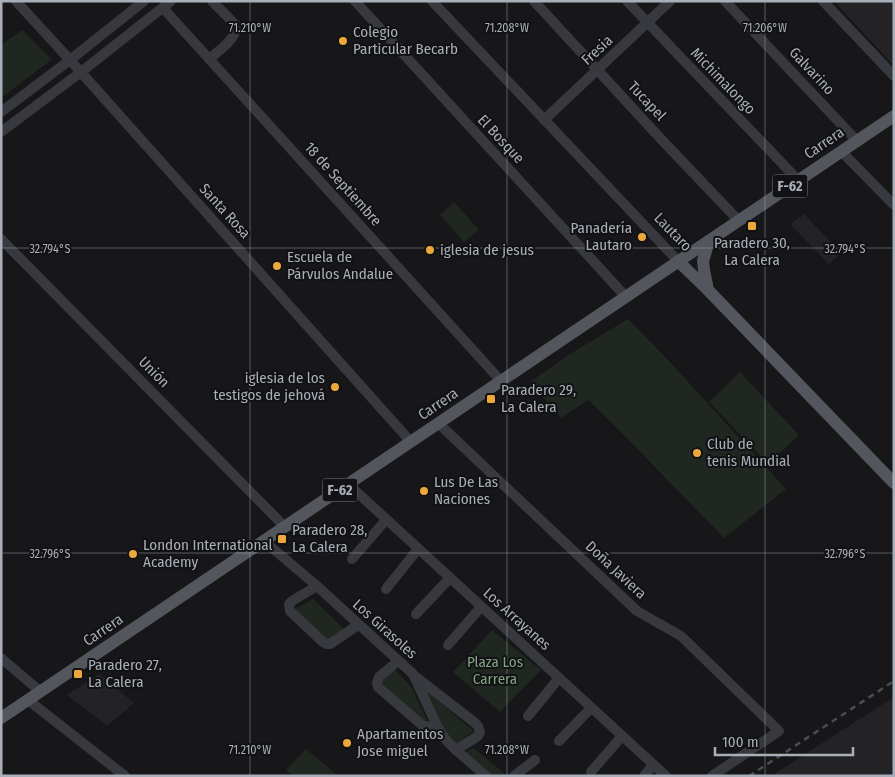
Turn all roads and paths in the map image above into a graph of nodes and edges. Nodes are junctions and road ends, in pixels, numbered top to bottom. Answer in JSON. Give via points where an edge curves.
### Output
{"nodes":[{"id":1,"x":16,"y":1,"type":"edge"},
{"id":2,"x":144,"y":1,"type":"edge"},
{"id":3,"x":212,"y":1,"type":"edge"},
{"id":4,"x":355,"y":1,"type":"edge"},
{"id":5,"x":432,"y":1,"type":"edge"},
{"id":6,"x":534,"y":1,"type":"edge"},
{"id":7,"x":627,"y":1,"type":"edge"},
{"id":8,"x":670,"y":1,"type":"edge"},
{"id":9,"x":725,"y":1,"type":"edge"},
{"id":10,"x":823,"y":1,"type":"edge"},
{"id":11,"x":167,"y":4,"type":"edge"},
{"id":12,"x":647,"y":23,"type":"junction"},
{"id":13,"x":209,"y":59,"type":"junction"},
{"id":14,"x":70,"y":60,"type":"junction"},
{"id":15,"x":598,"y":71,"type":"junction"},
{"id":16,"x":81,"y":72,"type":"junction"},
{"id":17,"x":894,"y":76,"type":"edge"},
{"id":18,"x":1,"y":112,"type":"edge"},
{"id":19,"x":894,"y":116,"type":"edge"},
{"id":20,"x":544,"y":120,"type":"junction"},
{"id":21,"x":1,"y":132,"type":"edge"},
{"id":22,"x":857,"y":140,"type":"junction"},
{"id":23,"x":842,"y":151,"type":"junction"},
{"id":24,"x":798,"y":180,"type":"junction"},
{"id":25,"x":894,"y":205,"type":"edge"},
{"id":26,"x":739,"y":221,"type":"junction"},
{"id":27,"x":1,"y":239,"type":"edge"},
{"id":28,"x":709,"y":241,"type":"junction"},
{"id":29,"x":678,"y":261,"type":"junction"},
{"id":30,"x":708,"y":290,"type":"junction"},
{"id":31,"x":626,"y":297,"type":"junction"},
{"id":32,"x":501,"y":381,"type":"junction"},
{"id":33,"x":438,"y":423,"type":"junction"},
{"id":34,"x":411,"y":442,"type":"junction"},
{"id":35,"x":894,"y":483,"type":"edge"},
{"id":36,"x":348,"y":484,"type":"junction"},
{"id":37,"x":386,"y":520,"type":"junction"},
{"id":38,"x":285,"y":527,"type":"junction"},
{"id":39,"x":264,"y":541,"type":"junction"},
{"id":40,"x":418,"y":549,"type":"junction"},
{"id":41,"x":352,"y":558,"type":"dead end"},
{"id":42,"x":450,"y":578,"type":"junction"},
{"id":43,"x":317,"y":586,"type":"junction"},
{"id":44,"x":386,"y":589,"type":"dead end"},
{"id":45,"x":481,"y":607,"type":"junction"},
{"id":46,"x":416,"y":614,"type":"dead end"},
{"id":47,"x":358,"y":625,"type":"junction"},
{"id":48,"x":448,"y":645,"type":"dead end"},
{"id":49,"x":1,"y":658,"type":"edge"},
{"id":50,"x":398,"y":660,"type":"junction"},
{"id":51,"x":413,"y":674,"type":"junction"},
{"id":52,"x":559,"y":678,"type":"junction"},
{"id":53,"x":41,"y":692,"type":"junction"},
{"id":54,"x":28,"y":700,"type":"junction"},
{"id":55,"x":592,"y":708,"type":"junction"},
{"id":56,"x":528,"y":716,"type":"dead end"},
{"id":57,"x":1,"y":718,"type":"edge"},
{"id":58,"x":436,"y":726,"type":"junction"},
{"id":59,"x":622,"y":736,"type":"junction"},
{"id":60,"x":559,"y":741,"type":"dead end"},
{"id":61,"x":456,"y":750,"type":"junction"},
{"id":62,"x":535,"y":760,"type":"dead end"},
{"id":63,"x":653,"y":764,"type":"junction"},
{"id":64,"x":592,"y":772,"type":"dead end"},
{"id":65,"x":125,"y":776,"type":"edge"},
{"id":66,"x":486,"y":776,"type":"edge"},
{"id":67,"x":514,"y":776,"type":"edge"},
{"id":68,"x":644,"y":776,"type":"edge"},
{"id":69,"x":666,"y":776,"type":"edge"},
{"id":70,"x":712,"y":776,"type":"edge"}],
"edges":[{"from":1,"to":14,"type":"street","name":"Santa Rosa"},
{"from":2,"to":14,"type":"street"},
{"from":3,"to":13,"type":"street","via":[[234,25],[236,32]]},
{"from":4,"to":31,"type":"street","name":"El Bosque"},
{"from":5,"to":20,"type":"street","name":"Lautaro"},
{"from":6,"to":15,"type":"street","name":"Tucapel"},
{"from":7,"to":12,"type":"street","name":"Michimalongo"},
{"from":8,"to":12,"type":"street","name":"Fresia"},
{"from":9,"to":22,"type":"street","name":"Galvarino"},
{"from":10,"to":17,"type":"street"},
{"from":11,"to":13,"type":"street","name":"18 de Septiembre"},
{"from":11,"to":16,"type":"street"},
{"from":12,"to":15,"type":"street","name":"Fresia"},
{"from":12,"to":24,"type":"street","name":"Michimalongo"},
{"from":13,"to":32,"type":"street","name":"18 de Septiembre"},
{"from":14,"to":16,"type":"street","name":"Santa Rosa"},
{"from":14,"to":18,"type":"street"},
{"from":15,"to":20,"type":"street","name":"Fresia"},
{"from":15,"to":26,"type":"street","name":"Tucapel"},
{"from":16,"to":21,"type":"street"},
{"from":16,"to":34,"type":"street","name":"Santa Rosa"},
{"from":19,"to":22,"type":"main road","name":"Carrera","number":"F-62"},
{"from":20,"to":29,"type":"street","name":"Lautaro"},
{"from":22,"to":23,"type":"main road","name":"Carrera","number":"F-62"},
{"from":23,"to":24,"type":"main road","name":"Carrera","number":"F-62"},
{"from":23,"to":25,"type":"street"},
{"from":24,"to":26,"type":"main road","name":"Carrera","number":"F-62"},
{"from":26,"to":28,"type":"main road","name":"Carrera","number":"F-62"},
{"from":27,"to":38,"type":"street","name":"Unión"},
{"from":28,"to":29,"type":"main road","name":"Carrera","number":"F-62"},
{"from":28,"to":30,"type":"main road","via":[[703,261]]},
{"from":29,"to":30,"type":"main road","name":"Lautaro"},
{"from":29,"to":31,"type":"main road","name":"Carrera","number":"F-62"},
{"from":30,"to":35,"type":"main road","name":"Lautaro"},
{"from":31,"to":32,"type":"main road","name":"Carrera","number":"F-62"},
{"from":32,"to":33,"type":"main road","name":"Carrera","number":"F-62"},
{"from":33,"to":34,"type":"main road","name":"Carrera","number":"F-62"},
{"from":33,"to":70,"type":"street","name":"Doña Javiera","via":[[637,611],[681,636],[779,731]]},
{"from":34,"to":36,"type":"main road","name":"Carrera","number":"F-62"},
{"from":36,"to":37,"type":"street","name":"Los Arrayanes"},
{"from":36,"to":38,"type":"main road","name":"Carrera","number":"F-62"},
{"from":37,"to":40,"type":"street","name":"Los Arrayanes"},
{"from":37,"to":41,"type":"street"},
{"from":38,"to":39,"type":"main road","name":"Carrera","number":"F-62"},
{"from":39,"to":43,"type":"street","name":"Los Girasoles"},
{"from":39,"to":53,"type":"main road","name":"Carrera","number":"F-62"},
{"from":40,"to":42,"type":"street","name":"Los Arrayanes"},
{"from":40,"to":44,"type":"street"},
{"from":42,"to":45,"type":"street","name":"Los Arrayanes"},
{"from":42,"to":46,"type":"street"},
{"from":43,"to":47,"type":"street","name":"Los Girasoles"},
{"from":43,"to":47,"type":"street","via":[[292,601],[289,607],[322,642],[330,644]]},
{"from":45,"to":48,"type":"street"},
{"from":45,"to":52,"type":"street","name":"Los Arrayanes"},
{"from":47,"to":50,"type":"street","name":"Los Girasoles"},
{"from":49,"to":53,"type":"street"},
{"from":50,"to":51,"type":"street","name":"Los Girasoles"},
{"from":50,"to":58,"type":"street","via":[[376,682],[378,687],[422,726]]},
{"from":51,"to":58,"type":"street","name":"Los Girasoles"},
{"from":51,"to":61,"type":"street","via":[[478,726],[478,736]]},
{"from":52,"to":55,"type":"street","name":"Los Arrayanes"},
{"from":52,"to":56,"type":"street"},
{"from":53,"to":54,"type":"main road","name":"Carrera","number":"F-62"},
{"from":54,"to":57,"type":"main road","name":"Carrera","number":"F-62"},
{"from":54,"to":65,"type":"street"},
{"from":55,"to":59,"type":"street","name":"Los Arrayanes"},
{"from":55,"to":60,"type":"street"},
{"from":58,"to":61,"type":"street","name":"Los Girasoles"},
{"from":59,"to":63,"type":"street","name":"Los Arrayanes"},
{"from":59,"to":64,"type":"street"},
{"from":61,"to":66,"type":"street","name":"Los Girasoles"},
{"from":62,"to":67,"type":"street"},
{"from":63,"to":68,"type":"street"},
{"from":63,"to":69,"type":"street","name":"Los Arrayanes"}]}
